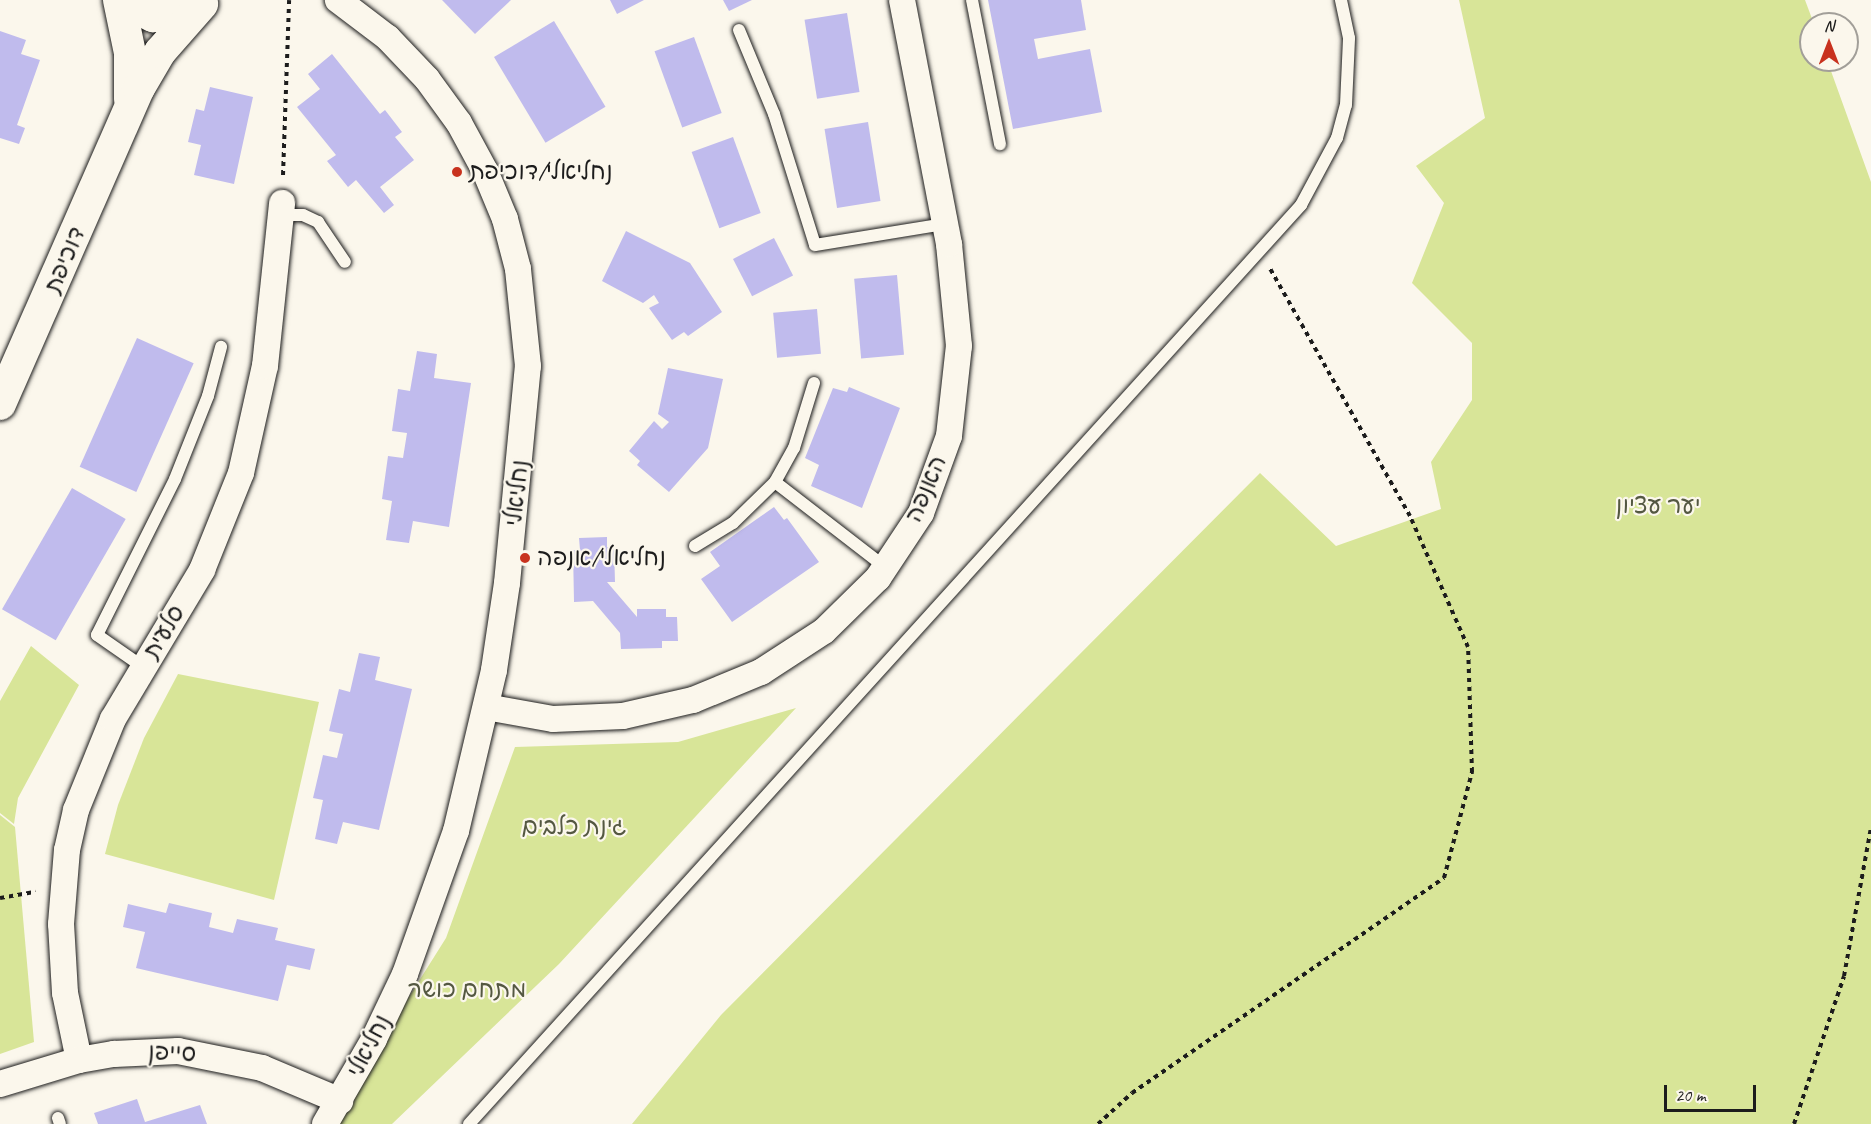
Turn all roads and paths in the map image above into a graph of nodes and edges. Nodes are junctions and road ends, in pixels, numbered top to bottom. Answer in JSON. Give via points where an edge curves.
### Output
{"nodes":[{"id":1,"x":120,"y":0,"type":"edge"},
{"id":2,"x":289,"y":0,"type":"edge"},
{"id":3,"x":338,"y":0,"type":"edge"},
{"id":4,"x":902,"y":0,"type":"edge"},
{"id":5,"x":972,"y":0,"type":"edge"},
{"id":6,"x":1341,"y":0,"type":"edge"},
{"id":7,"x":204,"y":2,"type":"edge"},
{"id":8,"x":739,"y":30,"type":"dead end"},
{"id":9,"x":127,"y":115,"type":"junction"},
{"id":10,"x":1000,"y":144,"type":"dead end"},
{"id":11,"x":281,"y":209,"type":"junction"},
{"id":12,"x":945,"y":224,"type":"junction"},
{"id":13,"x":1261,"y":253,"type":"junction"},
{"id":14,"x":345,"y":262,"type":"dead end"},
{"id":15,"x":221,"y":347,"type":"dead end"},
{"id":16,"x":814,"y":383,"type":"dead end"},
{"id":17,"x":0,"y":404,"type":"edge"},
{"id":18,"x":775,"y":482,"type":"junction"},
{"id":19,"x":695,"y":546,"type":"dead end"},
{"id":20,"x":885,"y":567,"type":"junction"},
{"id":21,"x":142,"y":667,"type":"junction"},
{"id":22,"x":486,"y":707,"type":"junction"},
{"id":23,"x":1871,"y":827,"type":"edge"},
{"id":24,"x":62,"y":888,"type":"junction"},
{"id":25,"x":0,"y":898,"type":"edge"},
{"id":26,"x":79,"y":1060,"type":"junction"},
{"id":27,"x":0,"y":1084,"type":"edge"},
{"id":28,"x":340,"y":1101,"type":"junction"},
{"id":29,"x":325,"y":1124,"type":"edge"},
{"id":30,"x":469,"y":1124,"type":"edge"},
{"id":31,"x":1098,"y":1124,"type":"edge"},
{"id":32,"x":1794,"y":1124,"type":"edge"}],
"edges":[{"from":1,"to":7,"type":"street","via":[[143,14],[164,17],[184,14]]},
{"from":1,"to":9,"type":"street","name":"דוכיפת","via":[[131,66]]},
{"from":2,"to":11,"type":"path"},
{"from":3,"to":22,"type":"street","name":"נחליאלי","via":[[388,38],[427,79],[459,123],[505,219],[518,269],[527,342],[525,411],[507,583]]},
{"from":4,"to":12,"type":"street","name":"האנפה"},
{"from":5,"to":10,"type":"lane"},
{"from":6,"to":13,"type":"lane","via":[[1349,38],[1350,72],[1337,138],[1301,205]]},
{"from":7,"to":9,"type":"street","name":"דוכיפת","via":[[160,52]]},
{"from":8,"to":12,"type":"lane","via":[[774,114],[815,245]]},
{"from":9,"to":17,"type":"street","name":"דוכיפת"},
{"from":11,"to":14,"type":"lane","via":[[318,222]]},
{"from":11,"to":21,"type":"street","name":"סלעית","via":[[265,366],[241,473],[202,570]]},
{"from":12,"to":20,"type":"street","name":"האנפה","via":[[959,346],[949,436],[921,513]]},
{"from":13,"to":30,"type":"lane"},
{"from":13,"to":31,"type":"path","via":[[1410,516],[1468,647],[1472,772],[1444,878],[1132,1093]]},
{"from":15,"to":21,"type":"lane","via":[[208,396],[175,479],[97,635]]},
{"from":16,"to":18,"type":"lane","via":[[794,448]]},
{"from":18,"to":19,"type":"lane","via":[[733,523]]},
{"from":18,"to":20,"type":"lane"},
{"from":20,"to":22,"type":"street","name":"האנפה","via":[[824,631],[761,672],[693,700],[623,716],[553,719]]},
{"from":21,"to":24,"type":"street","name":"סלעית","via":[[92,766],[76,810]]},
{"from":22,"to":28,"type":"street","name":"נחליאלי","via":[[456,831],[432,904],[374,1040]]},
{"from":23,"to":32,"type":"path","via":[[1844,976]]},
{"from":24,"to":25,"type":"path"},
{"from":24,"to":26,"type":"street","name":"סלעית","via":[[65,993]]},
{"from":26,"to":27,"type":"street","name":"סייפן"},
{"from":26,"to":28,"type":"street","name":"סייפן","via":[[147,1051],[208,1054],[262,1068]]},
{"from":28,"to":29,"type":"street","name":"נחליאלי"}]}
